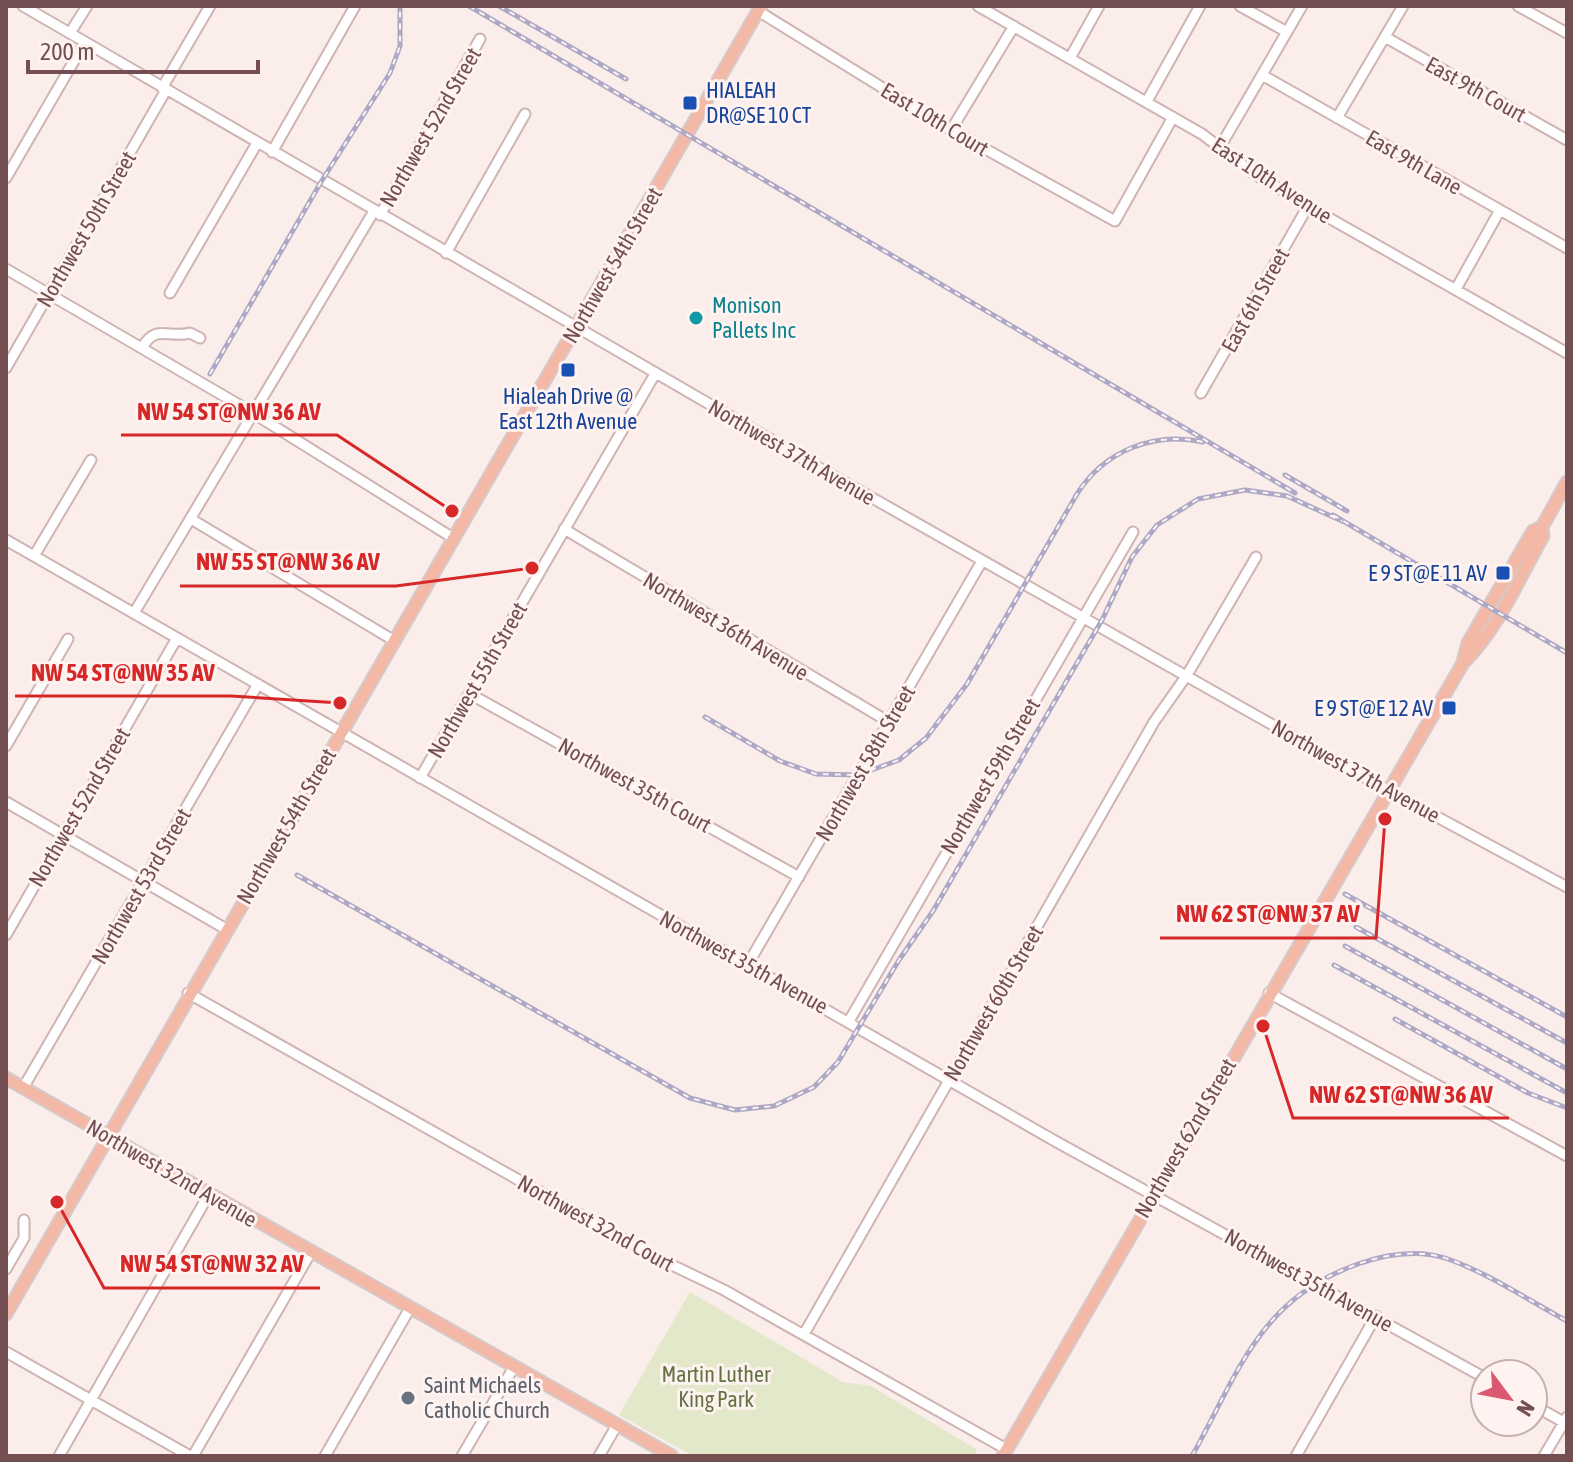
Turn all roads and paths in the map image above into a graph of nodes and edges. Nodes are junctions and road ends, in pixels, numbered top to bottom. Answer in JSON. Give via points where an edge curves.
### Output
{"nodes":[{"id":1,"x":23,"y":6,"type":"edge"},
{"id":2,"x":87,"y":6,"type":"edge"},
{"id":3,"x":210,"y":6,"type":"edge"},
{"id":4,"x":355,"y":6,"type":"edge"},
{"id":5,"x":978,"y":6,"type":"edge"},
{"id":6,"x":1099,"y":6,"type":"edge"},
{"id":7,"x":1200,"y":6,"type":"edge"},
{"id":8,"x":1240,"y":6,"type":"edge"},
{"id":9,"x":1302,"y":6,"type":"edge"},
{"id":10,"x":1403,"y":6,"type":"edge"},
{"id":11,"x":1518,"y":6,"type":"edge"},
{"id":12,"x":759,"y":9,"type":"edge"},
{"id":13,"x":996,"y":10,"type":"edge"},
{"id":14,"x":1014,"y":26,"type":"junction"},
{"id":15,"x":1287,"y":32,"type":"junction"},
{"id":16,"x":70,"y":33,"type":"junction"},
{"id":17,"x":1567,"y":33,"type":"edge"},
{"id":18,"x":1385,"y":37,"type":"junction"},
{"id":19,"x":480,"y":39,"type":"dead end"},
{"id":20,"x":85,"y":42,"type":"junction"},
{"id":21,"x":1070,"y":58,"type":"junction"},
{"id":22,"x":1262,"y":75,"type":"junction"},
{"id":23,"x":164,"y":89,"type":"junction"},
{"id":24,"x":1147,"y":101,"type":"junction"},
{"id":25,"x":525,"y":114,"type":"dead end"},
{"id":26,"x":1173,"y":117,"type":"junction"},
{"id":27,"x":1337,"y":118,"type":"junction"},
{"id":28,"x":951,"y":130,"type":"junction"},
{"id":29,"x":1567,"y":140,"type":"edge"},
{"id":30,"x":257,"y":143,"type":"junction"},
{"id":31,"x":1220,"y":147,"type":"junction"},
{"id":32,"x":272,"y":152,"type":"junction"},
{"id":33,"x":6,"y":178,"type":"edge"},
{"id":34,"x":1308,"y":206,"type":"junction"},
{"id":35,"x":1500,"y":210,"type":"junction"},
{"id":36,"x":377,"y":213,"type":"junction"},
{"id":37,"x":1567,"y":248,"type":"edge"},
{"id":38,"x":446,"y":253,"type":"junction"},
{"id":39,"x":6,"y":269,"type":"edge"},
{"id":40,"x":1456,"y":289,"type":"junction"},
{"id":41,"x":48,"y":293,"type":"junction"},
{"id":42,"x":170,"y":293,"type":"dead end"},
{"id":43,"x":577,"y":328,"type":"junction"},
{"id":44,"x":200,"y":338,"type":"dead end"},
{"id":45,"x":142,"y":348,"type":"junction"},
{"id":46,"x":1567,"y":353,"type":"edge"},
{"id":47,"x":6,"y":368,"type":"edge"},
{"id":48,"x":655,"y":374,"type":"junction"},
{"id":49,"x":1201,"y":393,"type":"dead end"},
{"id":50,"x":253,"y":413,"type":"junction"},
{"id":51,"x":91,"y":460,"type":"dead end"},
{"id":52,"x":1567,"y":482,"type":"edge"},
{"id":53,"x":191,"y":519,"type":"junction"},
{"id":54,"x":564,"y":529,"type":"junction"},
{"id":55,"x":1133,"y":532,"type":"dead end"},
{"id":56,"x":453,"y":538,"type":"junction"},
{"id":57,"x":6,"y":540,"type":"edge"},
{"id":58,"x":34,"y":556,"type":"junction"},
{"id":59,"x":1256,"y":557,"type":"dead end"},
{"id":60,"x":982,"y":561,"type":"junction"},
{"id":61,"x":134,"y":613,"type":"junction"},
{"id":62,"x":1082,"y":618,"type":"junction"},
{"id":63,"x":177,"y":638,"type":"junction"},
{"id":64,"x":68,"y":639,"type":"dead end"},
{"id":65,"x":393,"y":640,"type":"junction"},
{"id":66,"x":1187,"y":675,"type":"junction"},
{"id":67,"x":258,"y":684,"type":"junction"},
{"id":68,"x":470,"y":694,"type":"junction"},
{"id":69,"x":889,"y":722,"type":"junction"},
{"id":70,"x":341,"y":731,"type":"junction"},
{"id":71,"x":6,"y":746,"type":"edge"},
{"id":72,"x":420,"y":778,"type":"junction"},
{"id":73,"x":1389,"y":791,"type":"junction"},
{"id":74,"x":6,"y":802,"type":"edge"},
{"id":75,"x":63,"y":835,"type":"junction"},
{"id":76,"x":799,"y":877,"type":"junction"},
{"id":77,"x":144,"y":881,"type":"junction"},
{"id":78,"x":1567,"y":887,"type":"edge"},
{"id":79,"x":226,"y":929,"type":"junction"},
{"id":80,"x":6,"y":935,"type":"edge"},
{"id":81,"x":748,"y":964,"type":"junction"},
{"id":82,"x":188,"y":993,"type":"junction"},
{"id":83,"x":1269,"y":993,"type":"junction"},
{"id":84,"x":849,"y":1021,"type":"junction"},
{"id":85,"x":6,"y":1078,"type":"edge"},
{"id":86,"x":948,"y":1081,"type":"junction"},
{"id":87,"x":23,"y":1088,"type":"junction"},
{"id":88,"x":106,"y":1136,"type":"junction"},
{"id":89,"x":1567,"y":1156,"type":"edge"},
{"id":90,"x":209,"y":1194,"type":"junction"},
{"id":91,"x":1152,"y":1194,"type":"junction"},
{"id":92,"x":24,"y":1220,"type":"dead end"},
{"id":93,"x":311,"y":1252,"type":"junction"},
{"id":94,"x":6,"y":1269,"type":"edge"},
{"id":95,"x":410,"y":1308,"type":"junction"},
{"id":96,"x":6,"y":1314,"type":"edge"},
{"id":97,"x":1376,"y":1316,"type":"junction"},
{"id":98,"x":804,"y":1334,"type":"junction"},
{"id":99,"x":6,"y":1352,"type":"edge"},
{"id":100,"x":514,"y":1367,"type":"junction"},
{"id":101,"x":1469,"y":1369,"type":"edge"},
{"id":102,"x":91,"y":1400,"type":"junction"},
{"id":103,"x":1566,"y":1421,"type":"edge"},
{"id":104,"x":617,"y":1425,"type":"junction"},
{"id":105,"x":1003,"y":1454,"type":"edge"},
{"id":106,"x":59,"y":1456,"type":"edge"},
{"id":107,"x":191,"y":1456,"type":"edge"},
{"id":108,"x":325,"y":1456,"type":"edge"},
{"id":109,"x":462,"y":1456,"type":"edge"},
{"id":110,"x":599,"y":1456,"type":"edge"},
{"id":111,"x":672,"y":1456,"type":"edge"},
{"id":112,"x":1296,"y":1456,"type":"edge"},
{"id":113,"x":1544,"y":1456,"type":"edge"}],
"edges":[{"from":1,"to":16,"type":"street","name":"Northwest 37th Avenue"},
{"from":2,"to":16,"type":"street"},
{"from":3,"to":23,"type":"street","name":"Northwest 50th Street"},
{"from":4,"to":32,"type":"street"},
{"from":5,"to":13,"type":"street","name":"East 10th Avenue"},
{"from":6,"to":21,"type":"street"},
{"from":7,"to":24,"type":"street"},
{"from":8,"to":15,"type":"street"},
{"from":9,"to":15,"type":"street"},
{"from":10,"to":18,"type":"street"},
{"from":11,"to":17,"type":"street"},
{"from":12,"to":28,"type":"street","name":"East 10th Court"},
{"from":12,"to":43,"type":"main road","name":"Northwest 54th Street"},
{"from":13,"to":14,"type":"street","name":"East 10th Avenue"},
{"from":14,"to":21,"type":"street","name":"East 10th Avenue"},
{"from":14,"to":28,"type":"street"},
{"from":15,"to":22,"type":"street"},
{"from":16,"to":20,"type":"street","name":"Northwest 37th Avenue"},
{"from":18,"to":27,"type":"street"},
{"from":18,"to":29,"type":"street","name":"East 9th Court"},
{"from":19,"to":36,"type":"street","name":"Northwest 52nd Street"},
{"from":20,"to":23,"type":"street","name":"Northwest 37th Avenue"},
{"from":20,"to":33,"type":"street"},
{"from":21,"to":24,"type":"street","name":"East 10th Avenue"},
{"from":22,"to":27,"type":"street","name":"East 9th Lane"},
{"from":22,"to":31,"type":"street"},
{"from":23,"to":30,"type":"street","name":"Northwest 37th Avenue"},
{"from":23,"to":41,"type":"street","name":"Northwest 50th Street"},
{"from":24,"to":26,"type":"street","name":"East 10th Avenue"},
{"from":25,"to":38,"type":"street"},
{"from":26,"to":28,"type":"street","name":"East 10th Court","via":[[1115,221]]},
{"from":26,"to":31,"type":"street","name":"East 10th Avenue"},
{"from":27,"to":35,"type":"street","name":"East 9th Lane"},
{"from":30,"to":32,"type":"street","name":"Northwest 37th Avenue"},
{"from":30,"to":42,"type":"street"},
{"from":31,"to":34,"type":"street","name":"East 10th Avenue"},
{"from":32,"to":36,"type":"street","name":"Northwest 37th Avenue"},
{"from":34,"to":40,"type":"street","name":"East 10th Avenue"},
{"from":34,"to":49,"type":"street","name":"East 6th Street"},
{"from":35,"to":37,"type":"street","name":"East 9th Lane"},
{"from":35,"to":40,"type":"street"},
{"from":36,"to":38,"type":"street","name":"Northwest 37th Avenue"},
{"from":36,"to":50,"type":"street","name":"Northwest 52nd Street"},
{"from":38,"to":43,"type":"street","name":"Northwest 37th Avenue"},
{"from":39,"to":41,"type":"street"},
{"from":40,"to":46,"type":"street","name":"East 10th Avenue"},
{"from":41,"to":45,"type":"street"},
{"from":41,"to":47,"type":"street","name":"Northwest 50th Street"},
{"from":43,"to":48,"type":"street","name":"Northwest 37th Avenue"},
{"from":43,"to":56,"type":"main road","name":"Northwest 54th Street"},
{"from":44,"to":45,"type":"street","via":[[161,330]]},
{"from":45,"to":50,"type":"street"},
{"from":48,"to":54,"type":"street","name":"Northwest 55th Street"},
{"from":48,"to":60,"type":"street","name":"Northwest 37th Avenue"},
{"from":50,"to":53,"type":"street","name":"Northwest 52nd Street"},
{"from":50,"to":56,"type":"street"},
{"from":51,"to":58,"type":"street"},
{"from":52,"to":73,"type":"main road","name":"Northwest 62nd Street","via":[[1542,527],[1533,531],[1494,610],[1468,643],[1463,663]]},
{"from":53,"to":61,"type":"street","name":"Northwest 52nd Street"},
{"from":53,"to":65,"type":"street"},
{"from":54,"to":68,"type":"street","name":"Northwest 55th Street"},
{"from":54,"to":69,"type":"street","name":"Northwest 36th Avenue"},
{"from":55,"to":62,"type":"street","name":"Northwest 59th Street"},
{"from":56,"to":65,"type":"main road","name":"Northwest 54th Street"},
{"from":57,"to":58,"type":"street","name":"Northwest 35th Avenue"},
{"from":58,"to":61,"type":"street","name":"Northwest 35th Avenue"},
{"from":59,"to":66,"type":"street","name":"Northwest 60th Street"},
{"from":60,"to":62,"type":"street","name":"Northwest 37th Avenue"},
{"from":60,"to":69,"type":"street","name":"Northwest 58th Street"},
{"from":61,"to":63,"type":"street","name":"Northwest 35th Avenue"},
{"from":62,"to":66,"type":"street","name":"Northwest 37th Avenue"},
{"from":62,"to":84,"type":"street","name":"Northwest 59th Street"},
{"from":63,"to":67,"type":"street","name":"Northwest 35th Avenue"},
{"from":63,"to":75,"type":"street","name":"Northwest 52nd Street"},
{"from":64,"to":71,"type":"street"},
{"from":65,"to":70,"type":"main road","name":"Northwest 54th Street"},
{"from":66,"to":73,"type":"street","name":"Northwest 37th Avenue"},
{"from":66,"to":86,"type":"street","name":"Northwest 60th Street","via":[[1154,722]]},
{"from":67,"to":70,"type":"street","name":"Northwest 35th Avenue"},
{"from":67,"to":77,"type":"street","name":"Northwest 53rd Street"},
{"from":68,"to":72,"type":"street","name":"Northwest 55th Street"},
{"from":68,"to":76,"type":"street","name":"Northwest 35th Court"},
{"from":69,"to":76,"type":"street","name":"Northwest 58th Street"},
{"from":70,"to":72,"type":"street","name":"Northwest 35th Avenue"},
{"from":70,"to":79,"type":"main road","name":"Northwest 54th Street"},
{"from":72,"to":81,"type":"street","name":"Northwest 35th Avenue"},
{"from":73,"to":78,"type":"street","name":"Northwest 37th Avenue"},
{"from":73,"to":83,"type":"main road","name":"Northwest 62nd Street"},
{"from":74,"to":75,"type":"street"},
{"from":75,"to":77,"type":"street"},
{"from":75,"to":80,"type":"street","name":"Northwest 52nd Street"},
{"from":76,"to":81,"type":"street","name":"Northwest 58th Street"},
{"from":77,"to":79,"type":"street"},
{"from":77,"to":87,"type":"street","name":"Northwest 53rd Street"},
{"from":79,"to":82,"type":"main road","name":"Northwest 54th Street"},
{"from":81,"to":84,"type":"street","name":"Northwest 35th Avenue"},
{"from":82,"to":88,"type":"main road","name":"Northwest 54th Street"},
{"from":82,"to":98,"type":"street","name":"Northwest 32nd Court","via":[[653,1256]]},
{"from":83,"to":89,"type":"street"},
{"from":83,"to":91,"type":"main road","name":"Northwest 62nd Street"},
{"from":84,"to":86,"type":"street","name":"Northwest 35th Avenue"},
{"from":85,"to":87,"type":"main road","name":"Northwest 32nd Avenue"},
{"from":86,"to":91,"type":"street","name":"Northwest 35th Avenue"},
{"from":86,"to":98,"type":"street","name":"Northwest 60th Street"},
{"from":87,"to":88,"type":"main road","name":"Northwest 32nd Avenue"},
{"from":88,"to":90,"type":"main road","name":"Northwest 32nd Avenue"},
{"from":88,"to":96,"type":"main road","name":"Northwest 54th Street"},
{"from":90,"to":93,"type":"main road","name":"Northwest 32nd Avenue"},
{"from":90,"to":102,"type":"street"},
{"from":91,"to":97,"type":"street","name":"Northwest 35th Avenue"},
{"from":91,"to":105,"type":"main road","name":"Northwest 62nd Street"},
{"from":92,"to":94,"type":"street","via":[[24,1238]]},
{"from":93,"to":95,"type":"main road","name":"Northwest 32nd Avenue"},
{"from":93,"to":107,"type":"street"},
{"from":95,"to":100,"type":"main road","name":"Northwest 32nd Avenue"},
{"from":95,"to":108,"type":"street"},
{"from":97,"to":101,"type":"street","name":"Northwest 35th Avenue"},
{"from":97,"to":112,"type":"street"},
{"from":98,"to":105,"type":"street","name":"Northwest 32nd Court"},
{"from":99,"to":102,"type":"street"},
{"from":100,"to":104,"type":"main road","name":"Northwest 32nd Avenue"},
{"from":100,"to":109,"type":"street"},
{"from":102,"to":106,"type":"street"},
{"from":102,"to":107,"type":"street"},
{"from":103,"to":113,"type":"street"},
{"from":104,"to":110,"type":"street"},
{"from":104,"to":111,"type":"main road","name":"Northwest 32nd Avenue"}]}
